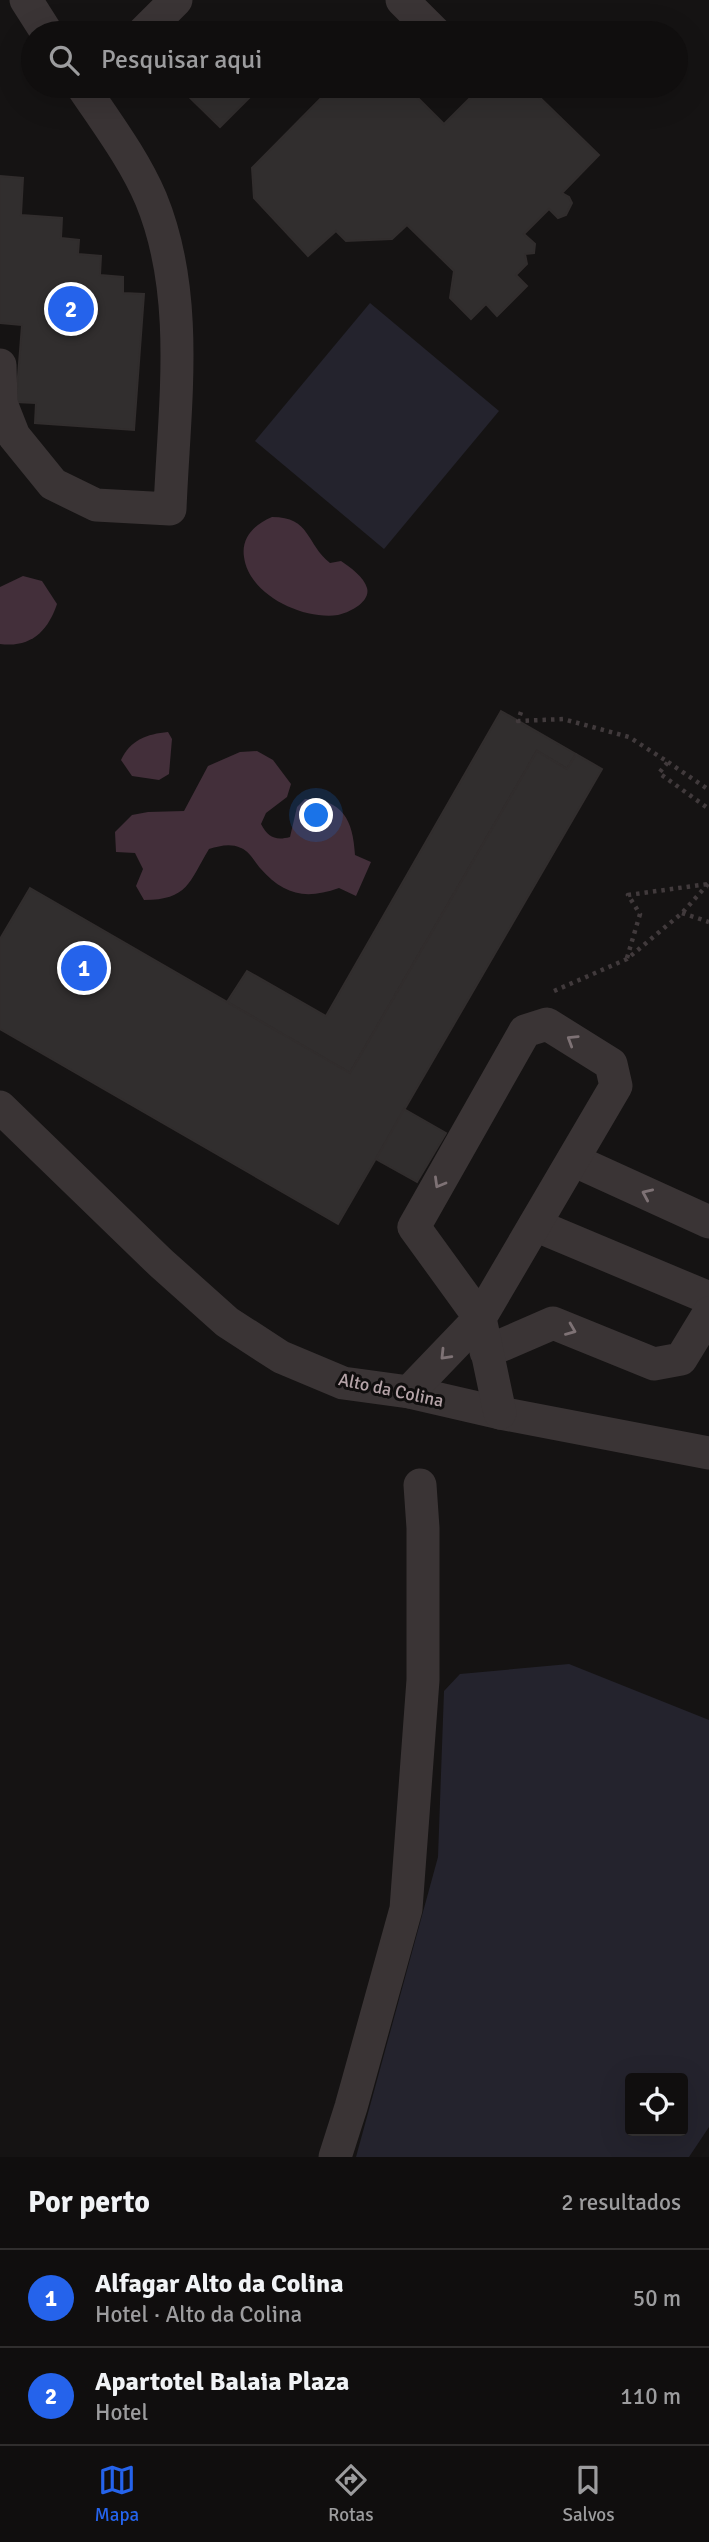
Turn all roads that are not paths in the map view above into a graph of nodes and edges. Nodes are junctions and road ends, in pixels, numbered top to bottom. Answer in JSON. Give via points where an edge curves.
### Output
{"nodes":[{"id":1,"x":26,"y":0,"type":"edge"},
{"id":2,"x":176,"y":0,"type":"edge"},
{"id":3,"x":402,"y":0,"type":"edge"},
{"id":4,"x":39,"y":21,"type":"edge"},
{"id":5,"x":155,"y":21,"type":"edge"},
{"id":6,"x":423,"y":21,"type":"edge"},
{"id":7,"x":90,"y":98,"type":"edge"},
{"id":8,"x":0,"y":365,"type":"edge"},
{"id":9,"x":0,"y":1108,"type":"edge"},
{"id":10,"x":573,"y":1160,"type":"junction"},
{"id":11,"x":709,"y":1222,"type":"edge"},
{"id":12,"x":535,"y":1225,"type":"junction"},
{"id":13,"x":709,"y":1298,"type":"edge"},
{"id":14,"x":709,"y":1312,"type":"edge"},
{"id":15,"x":480,"y":1318,"type":"junction"},
{"id":16,"x":486,"y":1353,"type":"junction"},
{"id":17,"x":409,"y":1392,"type":"junction"},
{"id":18,"x":500,"y":1413,"type":"junction"},
{"id":19,"x":709,"y":1453,"type":"edge"},
{"id":20,"x":420,"y":1485,"type":"dead end"},
{"id":21,"x":335,"y":2157,"type":"edge"}],
"edges":[{"from":1,"to":4,"type":"street"},
{"from":2,"to":5,"type":"street"},
{"from":3,"to":6,"type":"street"},
{"from":7,"to":8,"type":"street","via":[[151,198],[170,253],[177,333],[170,509],[96,505],[53,484],[14,436],[1,404]]},
{"from":9,"to":17,"type":"street","name":"Alto da Colina","via":[[227,1322],[281,1357],[343,1383]]},
{"from":11,"to":10,"type":"street","one_way":true},
{"from":10,"to":12,"type":"street"},
{"from":10,"to":15,"type":"street","one_way":true,"via":[[617,1086],[611,1064],[547,1024],[525,1031],[414,1227]]},
{"from":12,"to":13,"type":"street"},
{"from":12,"to":15,"type":"street"},
{"from":16,"to":14,"type":"street","one_way":true,"via":[[553,1323],[654,1364],[681,1359]]},
{"from":15,"to":16,"type":"street"},
{"from":15,"to":17,"type":"street","one_way":true},
{"from":16,"to":18,"type":"street"},
{"from":17,"to":18,"type":"street","name":"Alto da Colina"},
{"from":18,"to":19,"type":"street","name":"Alto da Colina"},
{"from":20,"to":21,"type":"street","via":[[423,1680],[406,1909]]}]}
